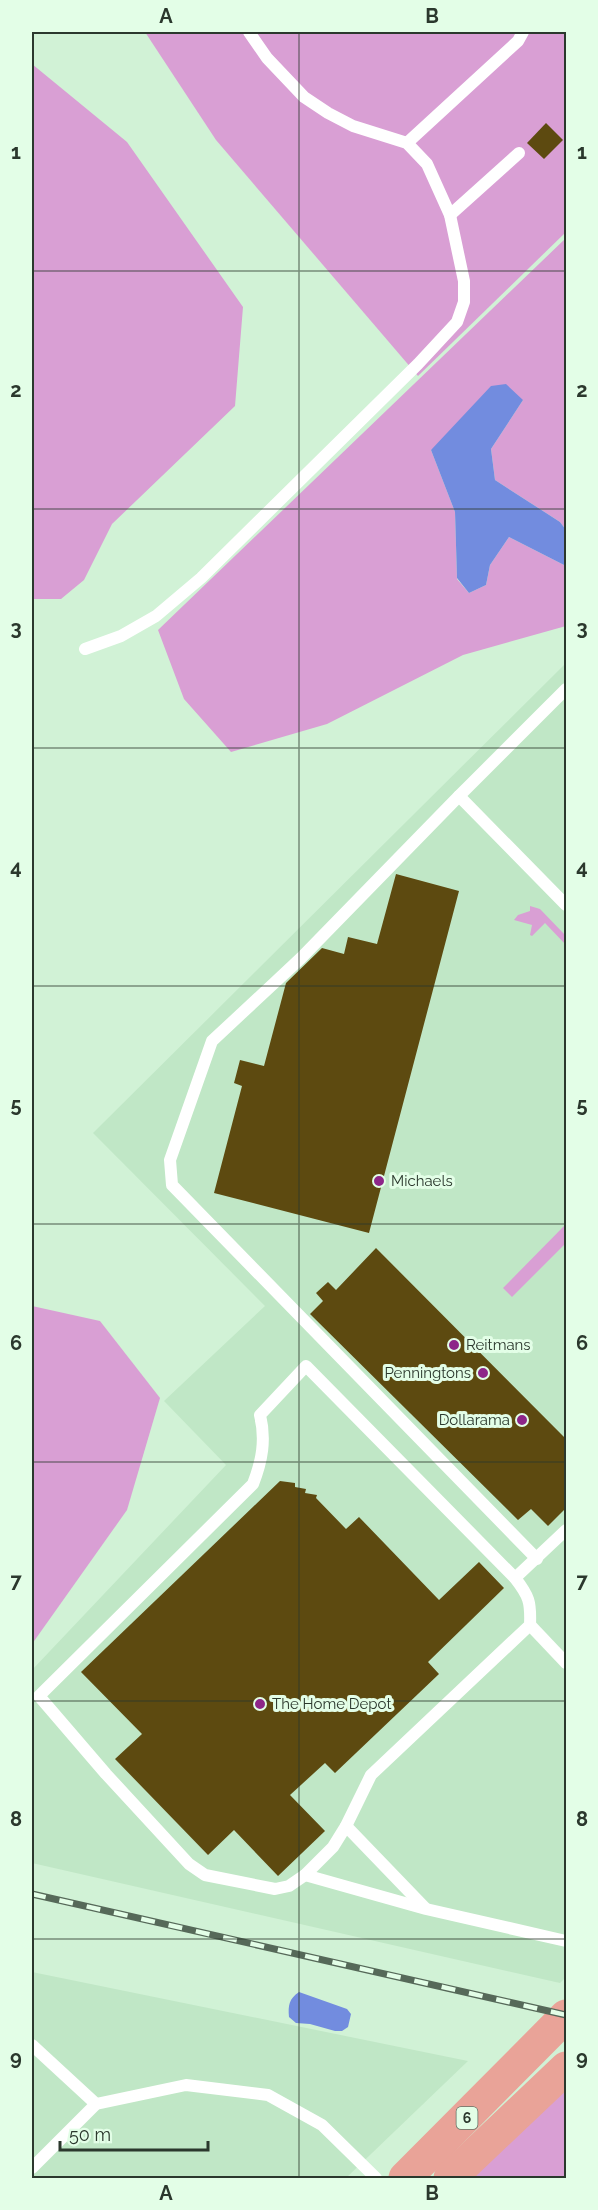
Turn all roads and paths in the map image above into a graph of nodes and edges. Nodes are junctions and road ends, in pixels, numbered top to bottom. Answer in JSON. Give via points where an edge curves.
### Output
{"nodes":[{"id":1,"x":249,"y":32,"type":"edge"},
{"id":2,"x":523,"y":32,"type":"edge"},
{"id":3,"x":407,"y":143,"type":"junction"},
{"id":4,"x":519,"y":153,"type":"dead end"},
{"id":5,"x":450,"y":215,"type":"junction"},
{"id":6,"x":85,"y":649,"type":"dead end"},
{"id":7,"x":567,"y":689,"type":"edge"},
{"id":8,"x":459,"y":796,"type":"junction"},
{"id":9,"x":567,"y":905,"type":"edge"},
{"id":10,"x":567,"y":1530,"type":"edge"},
{"id":11,"x":537,"y":1559,"type":"junction"},
{"id":12,"x":515,"y":1578,"type":"junction"},
{"id":13,"x":530,"y":1625,"type":"junction"},
{"id":14,"x":567,"y":1663,"type":"edge"},
{"id":15,"x":346,"y":1826,"type":"junction"},
{"id":16,"x":304,"y":1875,"type":"junction"},
{"id":17,"x":426,"y":1909,"type":"junction"},
{"id":18,"x":561,"y":1940,"type":"edge"},
{"id":19,"x":567,"y":2016,"type":"edge"},
{"id":20,"x":32,"y":2045,"type":"edge"},
{"id":21,"x":567,"y":2068,"type":"edge"},
{"id":22,"x":96,"y":2104,"type":"junction"},
{"id":23,"x":32,"y":2168,"type":"edge"},
{"id":24,"x":376,"y":2178,"type":"edge"},
{"id":25,"x":405,"y":2178,"type":"edge"},
{"id":26,"x":450,"y":2178,"type":"edge"}],
"edges":[{"from":1,"to":3,"type":"lane","via":[[267,58],[304,97],[353,126]]},
{"from":2,"to":3,"type":"lane","via":[[518,41]]},
{"from":3,"to":5,"type":"lane","via":[[427,164]]},
{"from":4,"to":5,"type":"lane"},
{"from":5,"to":6,"type":"lane","via":[[464,281],[464,303],[457,322],[201,579],[156,616],[121,636]]},
{"from":7,"to":8,"type":"lane"},
{"from":8,"to":9,"type":"lane"},
{"from":8,"to":11,"type":"lane","via":[[301,958],[212,1041],[170,1160],[172,1185]]},
{"from":10,"to":11,"type":"lane"},
{"from":11,"to":12,"type":"lane"},
{"from":12,"to":13,"type":"lane","via":[[530,1601]]},
{"from":12,"to":16,"type":"lane","via":[[306,1366],[260,1415],[264,1446],[253,1484],[39,1696],[189,1864],[205,1875],[275,1889],[289,1886]]},
{"from":13,"to":14,"type":"lane"},
{"from":13,"to":15,"type":"lane","via":[[371,1775]]},
{"from":15,"to":16,"type":"lane","via":[[333,1847]]},
{"from":15,"to":17,"type":"lane"},
{"from":16,"to":17,"type":"lane"},
{"from":17,"to":18,"type":"lane"},
{"from":19,"to":25,"type":"main road","number":"6"},
{"from":20,"to":22,"type":"lane"},
{"from":21,"to":26,"type":"main road","number":"6"},
{"from":22,"to":23,"type":"lane"},
{"from":22,"to":24,"type":"lane","via":[[186,2085],[268,2095],[322,2125]]}]}
